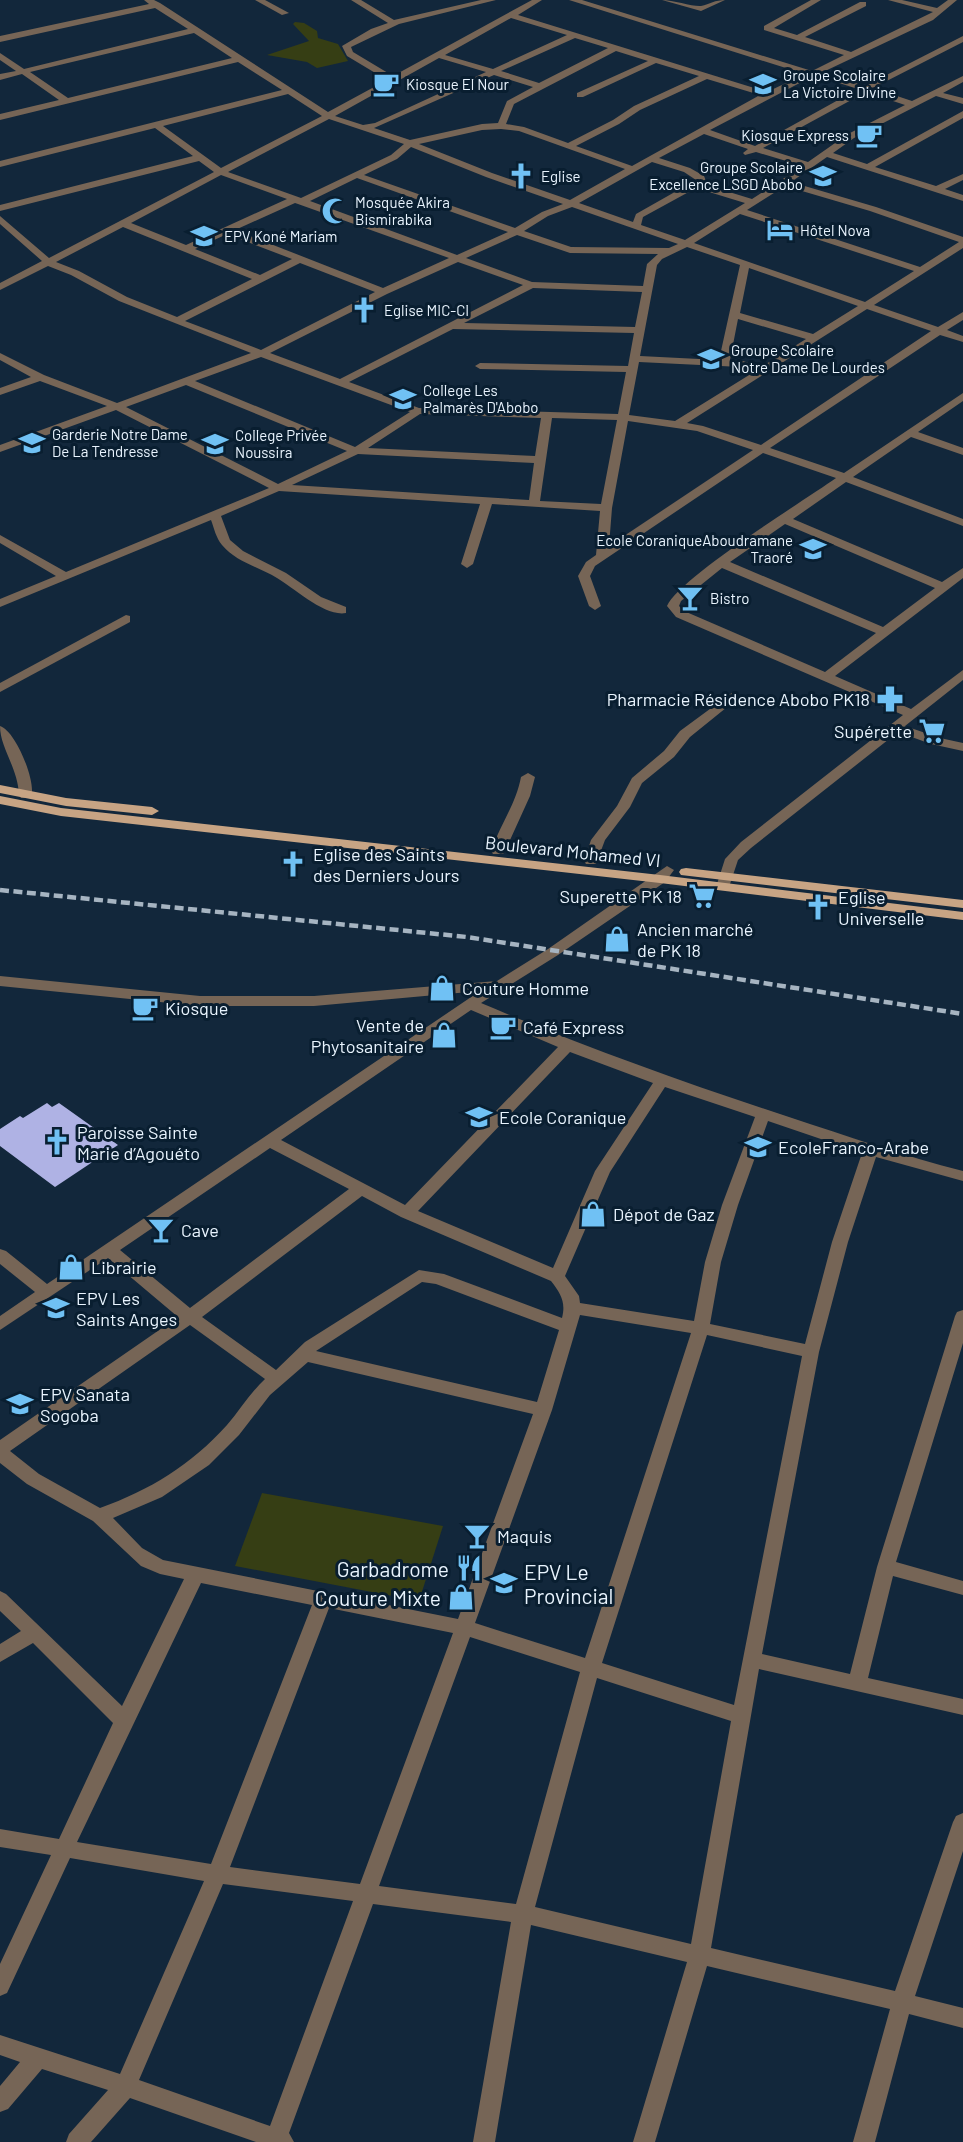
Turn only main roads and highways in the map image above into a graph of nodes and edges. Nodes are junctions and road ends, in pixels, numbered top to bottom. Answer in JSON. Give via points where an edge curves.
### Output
{"nodes":[{"id":1,"x":0,"y":789,"type":"edge"},
{"id":2,"x":0,"y":800,"type":"edge"},
{"id":3,"x":663,"y":874,"type":"junction"},
{"id":4,"x":725,"y":882,"type":"junction"},
{"id":5,"x":963,"y":904,"type":"edge"},
{"id":6,"x":963,"y":916,"type":"edge"}],
"edges":[{"from":1,"to":3,"type":"main road","name":"Boulevard Mohamed VI","via":[[66,802],[591,861]]},
{"from":2,"to":3,"type":"main road","name":"Boulevard Mohamed VI","via":[[62,812]]},
{"from":3,"to":4,"type":"main road","name":"Boulevard Mohamed VI"},
{"from":4,"to":5,"type":"main road","name":"Boulevard Mohamed VI"},
{"from":4,"to":6,"type":"main road","name":"Boulevard Mohamed VI"}]}
